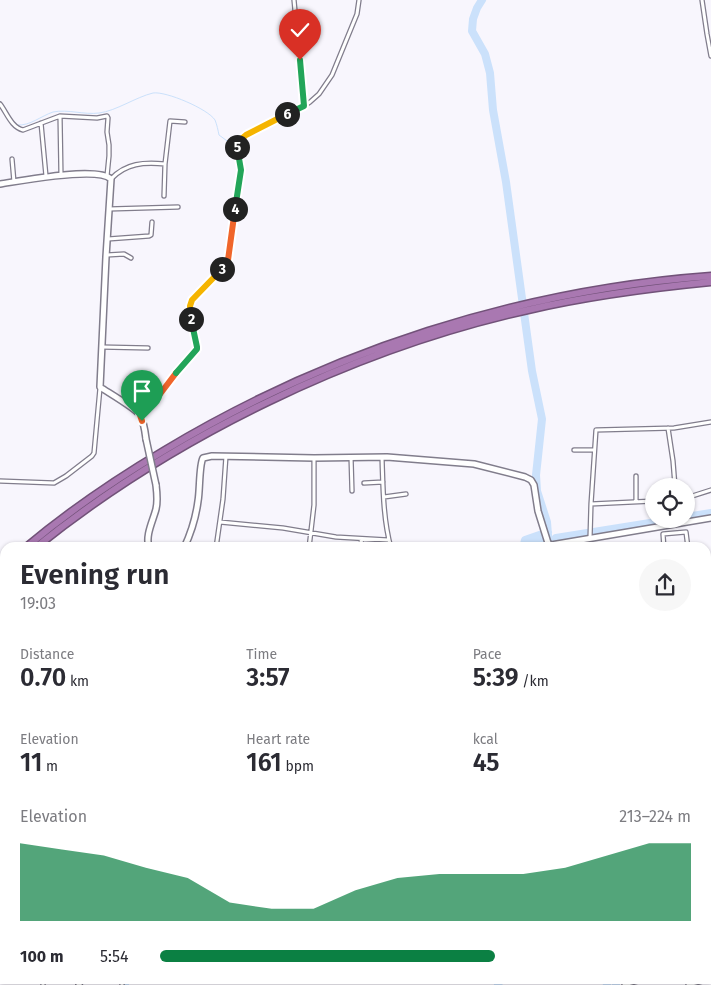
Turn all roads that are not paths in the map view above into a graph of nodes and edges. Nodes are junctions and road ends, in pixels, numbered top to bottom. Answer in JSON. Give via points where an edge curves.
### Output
{"nodes":[{"id":1,"x":294,"y":0,"type":"edge"},
{"id":2,"x":359,"y":0,"type":"edge"},
{"id":3,"x":702,"y":0,"type":"edge"},
{"id":4,"x":711,"y":56,"type":"edge"},
{"id":5,"x":0,"y":104,"type":"edge"},
{"id":6,"x":304,"y":104,"type":"junction"},
{"id":7,"x":60,"y":116,"type":"junction"},
{"id":8,"x":184,"y":122,"type":"dead end"},
{"id":9,"x":41,"y":123,"type":"junction"},
{"id":10,"x":12,"y":159,"type":"dead end"},
{"id":11,"x":165,"y":165,"type":"junction"},
{"id":12,"x":61,"y":175,"type":"junction"},
{"id":13,"x":46,"y":176,"type":"junction"},
{"id":14,"x":109,"y":177,"type":"junction"},
{"id":15,"x":14,"y":182,"type":"junction"},
{"id":16,"x":0,"y":184,"type":"edge"},
{"id":17,"x":164,"y":196,"type":"dead end"},
{"id":18,"x":178,"y":207,"type":"dead end"},
{"id":19,"x":111,"y":209,"type":"junction"},
{"id":20,"x":152,"y":222,"type":"dead end"},
{"id":21,"x":107,"y":239,"type":"junction"},
{"id":22,"x":109,"y":254,"type":"junction"},
{"id":23,"x":131,"y":258,"type":"dead end"},
{"id":24,"x":711,"y":276,"type":"edge"},
{"id":25,"x":711,"y":282,"type":"edge"},
{"id":26,"x":524,"y":308,"type":"junction"},
{"id":27,"x":105,"y":347,"type":"junction"},
{"id":28,"x":148,"y":348,"type":"dead end"},
{"id":29,"x":100,"y":387,"type":"junction"},
{"id":30,"x":140,"y":415,"type":"junction"},
{"id":31,"x":711,"y":422,"type":"edge"},
{"id":32,"x":668,"y":428,"type":"junction"},
{"id":33,"x":574,"y":450,"type":"dead end"},
{"id":34,"x":594,"y":450,"type":"junction"},
{"id":35,"x":226,"y":455,"type":"junction"},
{"id":36,"x":351,"y":457,"type":"junction"},
{"id":37,"x":382,"y":457,"type":"junction"},
{"id":38,"x":314,"y":458,"type":"junction"},
{"id":39,"x":636,"y":476,"type":"dead end"},
{"id":40,"x":674,"y":478,"type":"edge"},
{"id":41,"x":0,"y":481,"type":"edge"},
{"id":42,"x":383,"y":482,"type":"junction"},
{"id":43,"x":364,"y":484,"type":"dead end"},
{"id":44,"x":711,"y":490,"type":"edge"},
{"id":45,"x":352,"y":491,"type":"dead end"},
{"id":46,"x":406,"y":494,"type":"dead end"},
{"id":47,"x":695,"y":495,"type":"edge"},
{"id":48,"x":384,"y":497,"type":"junction"},
{"id":49,"x":636,"y":502,"type":"junction"},
{"id":50,"x":645,"y":502,"type":"edge"},
{"id":51,"x":591,"y":504,"type":"junction"},
{"id":52,"x":711,"y":518,"type":"edge"},
{"id":53,"x":220,"y":522,"type":"junction"},
{"id":54,"x":311,"y":533,"type":"junction"},
{"id":55,"x":590,"y":537,"type":"junction"},
{"id":56,"x":361,"y":539,"type":"junction"},
{"id":57,"x":388,"y":540,"type":"joint"},
{"id":58,"x":33,"y":542,"type":"edge"},
{"id":59,"x":43,"y":542,"type":"edge"},
{"id":60,"x":148,"y":542,"type":"edge"},
{"id":61,"x":186,"y":542,"type":"edge"},
{"id":62,"x":217,"y":542,"type":"edge"},
{"id":63,"x":310,"y":542,"type":"edge"},
{"id":64,"x":361,"y":542,"type":"edge"},
{"id":65,"x":548,"y":542,"type":"edge"},
{"id":66,"x":567,"y":542,"type":"edge"},
{"id":67,"x":664,"y":542,"type":"edge"},
{"id":68,"x":687,"y":542,"type":"edge"}],
"edges":[{"from":1,"to":6,"type":"street"},
{"from":2,"to":6,"type":"street","via":[[357,14],[332,75],[319,94]]},
{"from":3,"to":4,"type":"street"},
{"from":5,"to":9,"type":"street","via":[[19,130]]},
{"from":6,"to":30,"type":"street","via":[[239,141],[241,170],[228,260],[190,306],[197,349]]},
{"from":7,"to":9,"type":"street"},
{"from":7,"to":12,"type":"street"},
{"from":7,"to":14,"type":"street","via":[[107,116]]},
{"from":8,"to":11,"type":"street","via":[[170,121]]},
{"from":9,"to":13,"type":"street"},
{"from":10,"to":15,"type":"street"},
{"from":11,"to":14,"type":"street","via":[[146,163],[130,166]]},
{"from":11,"to":17,"type":"street"},
{"from":12,"to":13,"type":"street"},
{"from":12,"to":14,"type":"street"},
{"from":13,"to":15,"type":"street"},
{"from":14,"to":19,"type":"street"},
{"from":15,"to":16,"type":"street"},
{"from":18,"to":19,"type":"street"},
{"from":19,"to":21,"type":"street"},
{"from":20,"to":21,"type":"street","via":[[149,236]]},
{"from":21,"to":22,"type":"street"},
{"from":22,"to":23,"type":"street"},
{"from":22,"to":27,"type":"street"},
{"from":24,"to":26,"type":"highway","via":[[625,285]]},
{"from":25,"to":26,"type":"highway"},
{"from":26,"to":58,"type":"highway","via":[[443,327],[393,343],[277,390],[183,439],[132,470]]},
{"from":26,"to":59,"type":"highway","via":[[394,350],[280,397],[225,424],[135,476]]},
{"from":27,"to":28,"type":"street"},
{"from":27,"to":29,"type":"street"},
{"from":29,"to":30,"type":"street"},
{"from":29,"to":41,"type":"street","via":[[92,456],[54,483]]},
{"from":30,"to":60,"type":"street","bridge":true,"via":[[157,500]]},
{"from":31,"to":32,"type":"street"},
{"from":32,"to":34,"type":"street","via":[[596,430]]},
{"from":32,"to":40,"type":"street"},
{"from":33,"to":34,"type":"street"},
{"from":34,"to":51,"type":"street"},
{"from":35,"to":38,"type":"street"},
{"from":35,"to":53,"type":"street"},
{"from":35,"to":61,"type":"street","via":[[206,456],[202,460],[198,503]]},
{"from":36,"to":37,"type":"street"},
{"from":36,"to":38,"type":"street"},
{"from":36,"to":45,"type":"street"},
{"from":37,"to":42,"type":"street"},
{"from":37,"to":65,"type":"street","via":[[480,465],[528,478],[534,485]]},
{"from":38,"to":54,"type":"street"},
{"from":39,"to":49,"type":"street"},
{"from":42,"to":43,"type":"street"},
{"from":42,"to":48,"type":"street"},
{"from":44,"to":47,"type":"street"},
{"from":46,"to":48,"type":"street"},
{"from":48,"to":57,"type":"street"},
{"from":49,"to":50,"type":"street"},
{"from":49,"to":51,"type":"street"},
{"from":51,"to":55,"type":"street"},
{"from":52,"to":55,"type":"street"},
{"from":53,"to":54,"type":"street"},
{"from":53,"to":62,"type":"street"},
{"from":54,"to":56,"type":"street"},
{"from":54,"to":63,"type":"street"},
{"from":55,"to":66,"type":"street"},
{"from":56,"to":57,"type":"street"},
{"from":56,"to":64,"type":"street"},
{"from":67,"to":68,"type":"street","via":[[663,534],[686,532]]}]}
